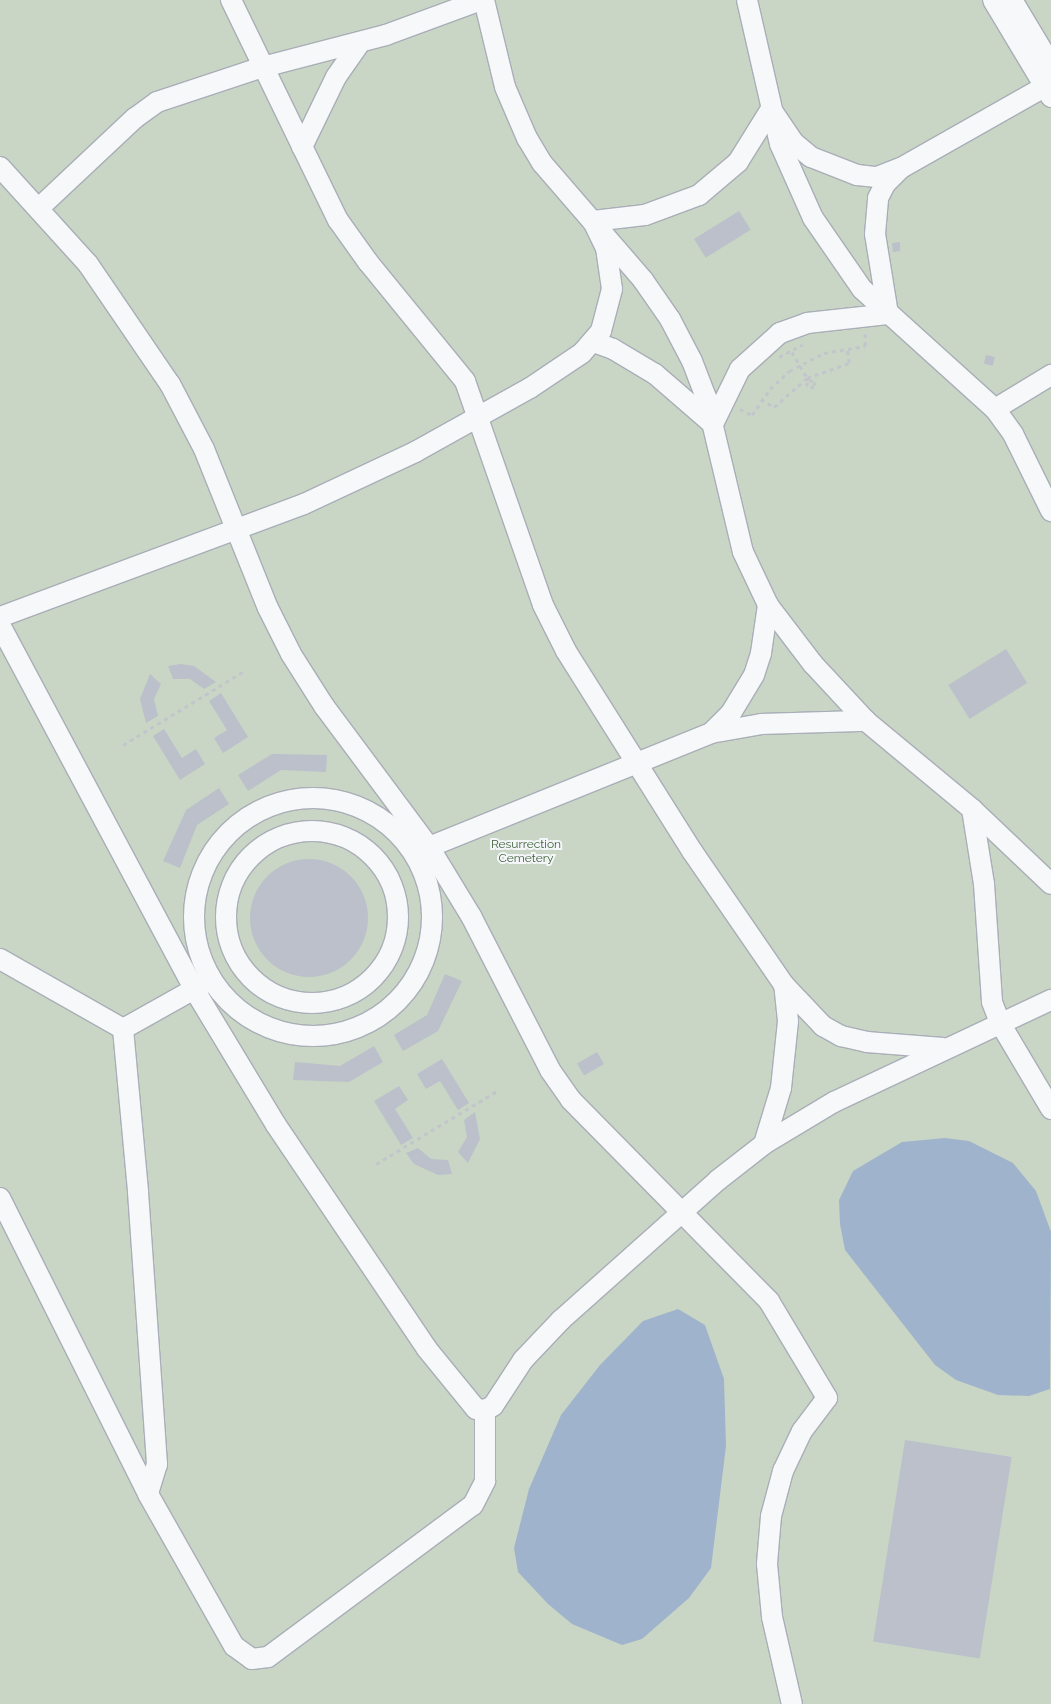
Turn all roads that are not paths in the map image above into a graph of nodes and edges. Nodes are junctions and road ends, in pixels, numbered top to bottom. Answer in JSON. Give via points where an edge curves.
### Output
{"nodes":[{"id":1,"x":231,"y":0,"type":"edge"},
{"id":2,"x":482,"y":0,"type":"edge"},
{"id":3,"x":746,"y":0,"type":"edge"},
{"id":4,"x":993,"y":0,"type":"edge"},
{"id":5,"x":1012,"y":0,"type":"edge"},
{"id":6,"x":358,"y":44,"type":"junction"},
{"id":7,"x":1051,"y":65,"type":"edge"},
{"id":8,"x":263,"y":66,"type":"junction"},
{"id":9,"x":1049,"y":89,"type":"edge"},
{"id":10,"x":771,"y":109,"type":"junction"},
{"id":11,"x":302,"y":147,"type":"junction"},
{"id":12,"x":0,"y":167,"type":"edge"},
{"id":13,"x":901,"y":168,"type":"junction"},
{"id":14,"x":39,"y":208,"type":"junction"},
{"id":15,"x":593,"y":221,"type":"junction"},
{"id":16,"x":888,"y":314,"type":"junction"},
{"id":17,"x":594,"y":342,"type":"junction"},
{"id":18,"x":1051,"y":375,"type":"edge"},
{"id":19,"x":995,"y":409,"type":"junction"},
{"id":20,"x":479,"y":416,"type":"junction"},
{"id":21,"x":713,"y":424,"type":"junction"},
{"id":22,"x":1051,"y":511,"type":"edge"},
{"id":23,"x":235,"y":530,"type":"junction"},
{"id":24,"x":768,"y":605,"type":"junction"},
{"id":25,"x":0,"y":617,"type":"edge"},
{"id":26,"x":0,"y":625,"type":"edge"},
{"id":27,"x":866,"y":721,"type":"junction"},
{"id":28,"x":711,"y":733,"type":"junction"},
{"id":29,"x":637,"y":763,"type":"junction"},
{"id":30,"x":321,"y":798,"type":"junction"},
{"id":31,"x":972,"y":809,"type":"junction"},
{"id":32,"x":318,"y":831,"type":"junction"},
{"id":33,"x":422,"y":852,"type":"junction"},
{"id":34,"x":1051,"y":884,"type":"edge"},
{"id":35,"x":198,"y":888,"type":"junction"},
{"id":36,"x":228,"y":896,"type":"junction"},
{"id":37,"x":392,"y":949,"type":"junction"},
{"id":38,"x":0,"y":959,"type":"edge"},
{"id":39,"x":423,"y":960,"type":"junction"},
{"id":40,"x":202,"y":984,"type":"junction"},
{"id":41,"x":784,"y":985,"type":"junction"},
{"id":42,"x":1051,"y":1000,"type":"edge"},
{"id":43,"x":296,"y":1001,"type":"junction"},
{"id":44,"x":1000,"y":1023,"type":"junction"},
{"id":45,"x":123,"y":1029,"type":"junction"},
{"id":46,"x":290,"y":1034,"type":"junction"},
{"id":47,"x":945,"y":1048,"type":"junction"},
{"id":48,"x":1051,"y":1109,"type":"edge"},
{"id":49,"x":764,"y":1144,"type":"junction"},
{"id":50,"x":0,"y":1198,"type":"edge"},
{"id":51,"x":682,"y":1211,"type":"junction"},
{"id":52,"x":485,"y":1410,"type":"junction"},
{"id":53,"x":148,"y":1494,"type":"junction"},
{"id":54,"x":792,"y":1704,"type":"edge"}],
"edges":[{"from":1,"to":8,"type":"lane"},
{"from":2,"to":6,"type":"lane"},
{"from":2,"to":15,"type":"lane","via":[[505,87],[528,138],[542,163]]},
{"from":3,"to":10,"type":"lane"},
{"from":4,"to":9,"type":"lane"},
{"from":5,"to":7,"type":"lane"},
{"from":6,"to":8,"type":"lane"},
{"from":6,"to":11,"type":"lane","via":[[336,77]]},
{"from":8,"to":11,"type":"lane"},
{"from":8,"to":14,"type":"lane","via":[[157,102],[135,118]]},
{"from":9,"to":13,"type":"lane"},
{"from":10,"to":13,"type":"lane","via":[[793,142],[811,157],[857,175],[877,177]]},
{"from":10,"to":15,"type":"lane","via":[[738,162],[699,195],[645,215]]},
{"from":10,"to":16,"type":"lane","via":[[780,144],[813,218],[862,288]]},
{"from":11,"to":20,"type":"lane","via":[[338,220],[465,382]]},
{"from":12,"to":14,"type":"lane"},
{"from":13,"to":16,"type":"lane","via":[[885,184],[878,198],[876,216],[876,258]]},
{"from":14,"to":23,"type":"lane","via":[[88,264],[170,384],[204,449]]},
{"from":15,"to":17,"type":"lane","via":[[606,248],[612,289],[601,331]]},
{"from":15,"to":21,"type":"lane","via":[[643,280],[670,319],[692,362]]},
{"from":16,"to":19,"type":"lane","via":[[936,353]]},
{"from":16,"to":21,"type":"lane","via":[[806,323],[780,333],[740,369]]},
{"from":17,"to":20,"type":"lane","via":[[530,388]]},
{"from":17,"to":21,"type":"lane","via":[[656,374]]},
{"from":18,"to":19,"type":"lane"},
{"from":19,"to":22,"type":"lane","via":[[1013,434]]},
{"from":20,"to":23,"type":"lane","via":[[415,452],[304,504]]},
{"from":20,"to":29,"type":"lane","via":[[543,605],[566,651]]},
{"from":21,"to":24,"type":"lane","via":[[743,552]]},
{"from":23,"to":25,"type":"lane"},
{"from":23,"to":33,"type":"lane","via":[[291,654]]},
{"from":24,"to":27,"type":"lane","via":[[813,664]]},
{"from":24,"to":28,"type":"lane","via":[[761,653],[754,675],[732,713]]},
{"from":26,"to":40,"type":"lane"},
{"from":27,"to":28,"type":"lane","via":[[762,724]]},
{"from":27,"to":31,"type":"lane"},
{"from":28,"to":29,"type":"lane"},
{"from":29,"to":33,"type":"lane"},
{"from":29,"to":41,"type":"lane"},
{"from":30,"to":32,"type":"lane"},
{"from":30,"to":33,"type":"lane","via":[[349,804],[376,816]]},
{"from":30,"to":35,"type":"lane","via":[[292,800],[264,808],[240,823],[219,844],[204,868]]},
{"from":31,"to":34,"type":"lane"},
{"from":31,"to":44,"type":"lane","via":[[984,884],[992,1002]]},
{"from":32,"to":36,"type":"lane","via":[[286,835],[260,848],[240,870]]},
{"from":32,"to":37,"type":"lane","via":[[356,842],[386,872],[398,910]]},
{"from":33,"to":39,"type":"lane","via":[[432,928]]},
{"from":33,"to":51,"type":"lane","via":[[471,916],[550,1070],[571,1100]]},
{"from":35,"to":36,"type":"lane"},
{"from":35,"to":40,"type":"lane","via":[[194,924]]},
{"from":36,"to":43,"type":"lane","via":[[228,933],[242,966],[262,987]]},
{"from":37,"to":39,"type":"lane"},
{"from":37,"to":43,"type":"lane","via":[[378,972],[358,989],[332,1000]]},
{"from":38,"to":45,"type":"lane"},
{"from":39,"to":46,"type":"lane","via":[[402,995],[363,1025],[315,1036]]},
{"from":40,"to":45,"type":"lane"},
{"from":40,"to":46,"type":"lane","via":[[266,1027]]},
{"from":40,"to":52,"type":"lane","via":[[276,1125],[357,1249],[467,1402],[476,1409]]},
{"from":41,"to":47,"type":"lane","via":[[823,1026],[841,1036],[867,1042]]},
{"from":41,"to":49,"type":"lane","via":[[788,1021],[782,1088]]},
{"from":42,"to":44,"type":"lane"},
{"from":43,"to":46,"type":"lane"},
{"from":44,"to":47,"type":"lane"},
{"from":44,"to":48,"type":"lane"},
{"from":45,"to":53,"type":"lane","via":[[138,1192],[156,1464]]},
{"from":47,"to":49,"type":"lane","via":[[834,1102]]},
{"from":49,"to":51,"type":"lane"},
{"from":50,"to":53,"type":"lane"},
{"from":51,"to":52,"type":"lane","via":[[561,1320],[523,1360],[493,1406]]},
{"from":51,"to":54,"type":"lane","via":[[769,1301],[826,1398],[802,1431],[787,1463],[771,1516],[767,1564],[772,1617]]},
{"from":52,"to":53,"type":"lane","via":[[485,1480],[473,1505],[268,1656],[252,1659],[234,1646]]}]}
